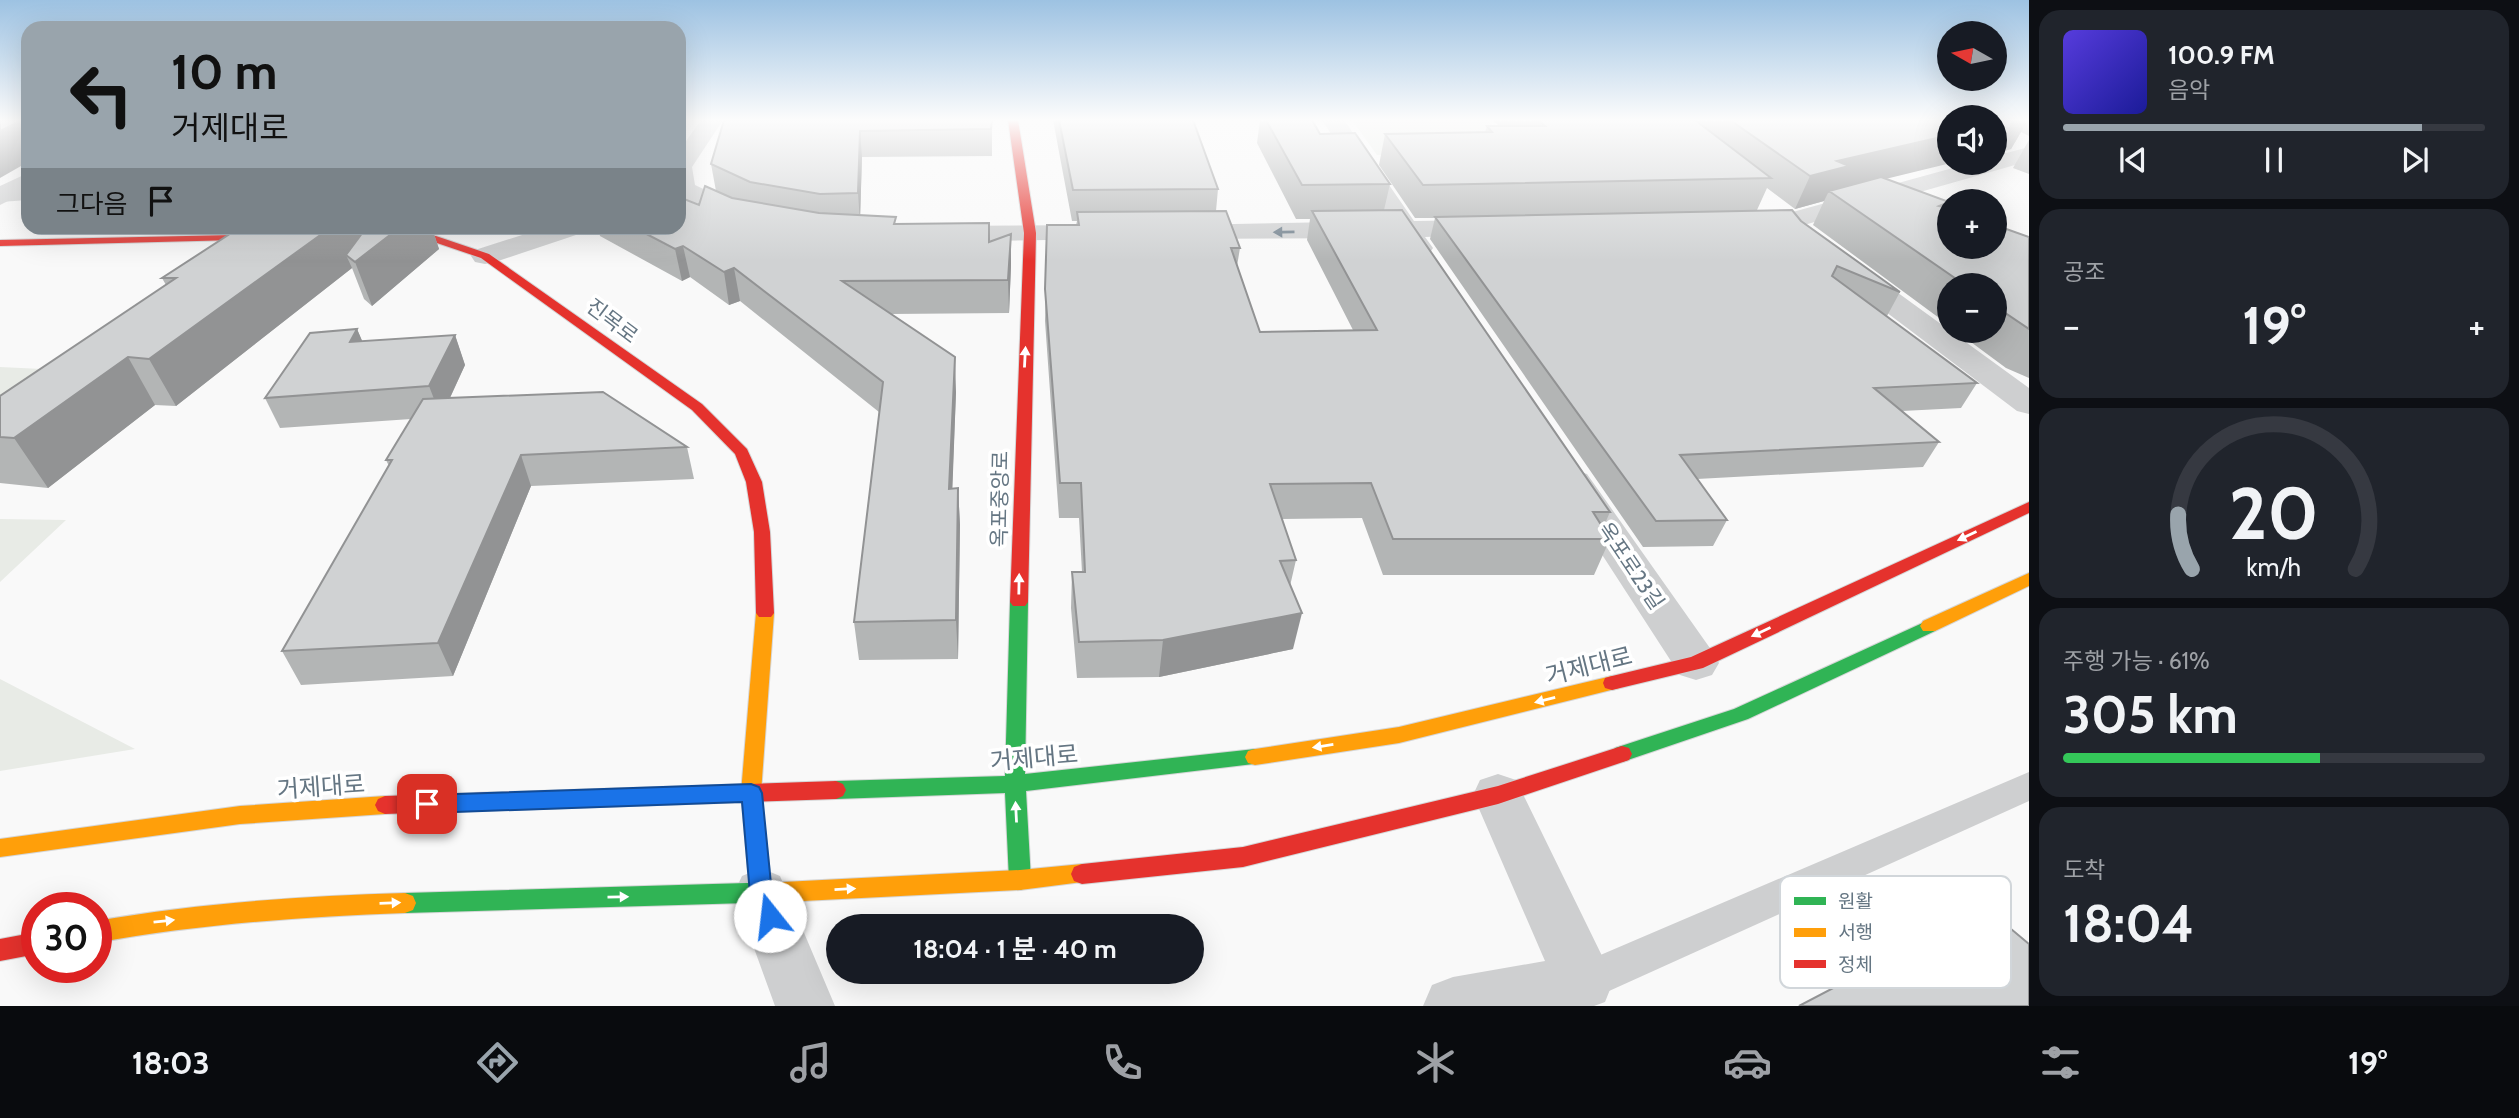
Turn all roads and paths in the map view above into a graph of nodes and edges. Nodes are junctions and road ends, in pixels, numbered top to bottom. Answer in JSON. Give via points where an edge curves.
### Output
{"nodes":[{"id":1,"x":1020,"y":167,"type":"edge"},
{"id":2,"x":1365,"y":167,"type":"edge"},
{"id":3,"x":1983,"y":167,"type":"edge"},
{"id":4,"x":21,"y":184,"type":"edge"},
{"id":5,"x":686,"y":192,"type":"edge"},
{"id":6,"x":21,"y":196,"type":"edge"},
{"id":7,"x":1758,"y":196,"type":"edge"},
{"id":8,"x":0,"y":197,"type":"edge"},
{"id":9,"x":1790,"y":221,"type":"junction"},
{"id":10,"x":1722,"y":222,"type":"edge"},
{"id":11,"x":775,"y":227,"type":"edge"},
{"id":12,"x":1503,"y":228,"type":"edge"},
{"id":13,"x":1407,"y":230,"type":"junction"},
{"id":14,"x":1030,"y":233,"type":"junction"},
{"id":15,"x":1125,"y":233,"type":"edge"},
{"id":16,"x":1152,"y":233,"type":"edge"},
{"id":17,"x":918,"y":234,"type":"edge"},
{"id":18,"x":425,"y":235,"type":"edge"},
{"id":19,"x":548,"y":235,"type":"edge"},
{"id":20,"x":289,"y":236,"type":"edge"},
{"id":21,"x":0,"y":243,"type":"edge"},
{"id":22,"x":485,"y":256,"type":"junction"},
{"id":23,"x":1436,"y":274,"type":"edge"},
{"id":24,"x":2029,"y":404,"type":"edge"},
{"id":25,"x":1554,"y":452,"type":"edge"},
{"id":26,"x":2029,"y":507,"type":"edge"},
{"id":27,"x":2029,"y":579,"type":"edge"},
{"id":28,"x":1696,"y":663,"type":"junction"},
{"id":29,"x":1015,"y":784,"type":"junction"},
{"id":30,"x":2029,"y":786,"type":"edge"},
{"id":31,"x":751,"y":793,"type":"junction"},
{"id":32,"x":1498,"y":795,"type":"junction"},
{"id":33,"x":0,"y":848,"type":"edge"},
{"id":34,"x":1825,"y":876,"type":"edge"},
{"id":35,"x":1020,"y":880,"type":"junction"},
{"id":36,"x":761,"y":894,"type":"junction"},
{"id":37,"x":1780,"y":896,"type":"edge"},
{"id":38,"x":112,"y":929,"type":"edge"},
{"id":39,"x":21,"y":946,"type":"edge"},
{"id":40,"x":0,"y":950,"type":"edge"},
{"id":41,"x":1584,"y":982,"type":"junction"},
{"id":42,"x":804,"y":1006,"type":"edge"},
{"id":43,"x":1453,"y":1006,"type":"edge"}],
"edges":[{"from":1,"to":14,"type":"street","name":"옥포중앙로"},
{"from":2,"to":13,"type":"street"},
{"from":3,"to":9,"type":"street"},
{"from":4,"to":8,"type":"street"},
{"from":5,"to":11,"type":"street","via":[[747,220]]},
{"from":6,"to":8,"type":"lane"},
{"from":7,"to":9,"type":"street"},
{"from":9,"to":10,"type":"street"},
{"from":9,"to":24,"type":"street"},
{"from":12,"to":13,"type":"street"},
{"from":13,"to":16,"type":"street","one_way":true},
{"from":13,"to":23,"type":"street"},
{"from":14,"to":15,"type":"street"},
{"from":14,"to":17,"type":"street"},
{"from":29,"to":14,"type":"street","name":"옥포중앙로","one_way":true},
{"from":18,"to":22,"type":"street","name":"진목로"},
{"from":19,"to":22,"type":"street"},
{"from":20,"to":21,"type":"street"},
{"from":22,"to":31,"type":"street","name":"진목로","via":[[697,407],[742,452],[754,482],[762,532],[765,618]]},
{"from":25,"to":28,"type":"street","name":"옥포로23길"},
{"from":26,"to":28,"type":"street","name":"거제대로","one_way":true},
{"from":27,"to":32,"type":"street","via":[[1741,714]]},
{"from":28,"to":29,"type":"street","name":"거제대로","one_way":true,"via":[[1399,735],[1192,766]]},
{"from":29,"to":31,"type":"street","name":"거제대로"},
{"from":35,"to":29,"type":"street","name":"옥포중앙로","one_way":true},
{"from":30,"to":34,"type":"lane"},
{"from":31,"to":33,"type":"street","name":"거제대로","via":[[327,807]]},
{"from":31,"to":36,"type":"street","name":"진목로"},
{"from":32,"to":35,"type":"street","via":[[1243,857]]},
{"from":32,"to":41,"type":"street"},
{"from":36,"to":35,"type":"street","one_way":true},
{"from":38,"to":36,"type":"street","one_way":true,"via":[[323,905]]},
{"from":36,"to":42,"type":"street"},
{"from":37,"to":41,"type":"lane"},
{"from":39,"to":40,"type":"street"},
{"from":41,"to":43,"type":"street"}]}
